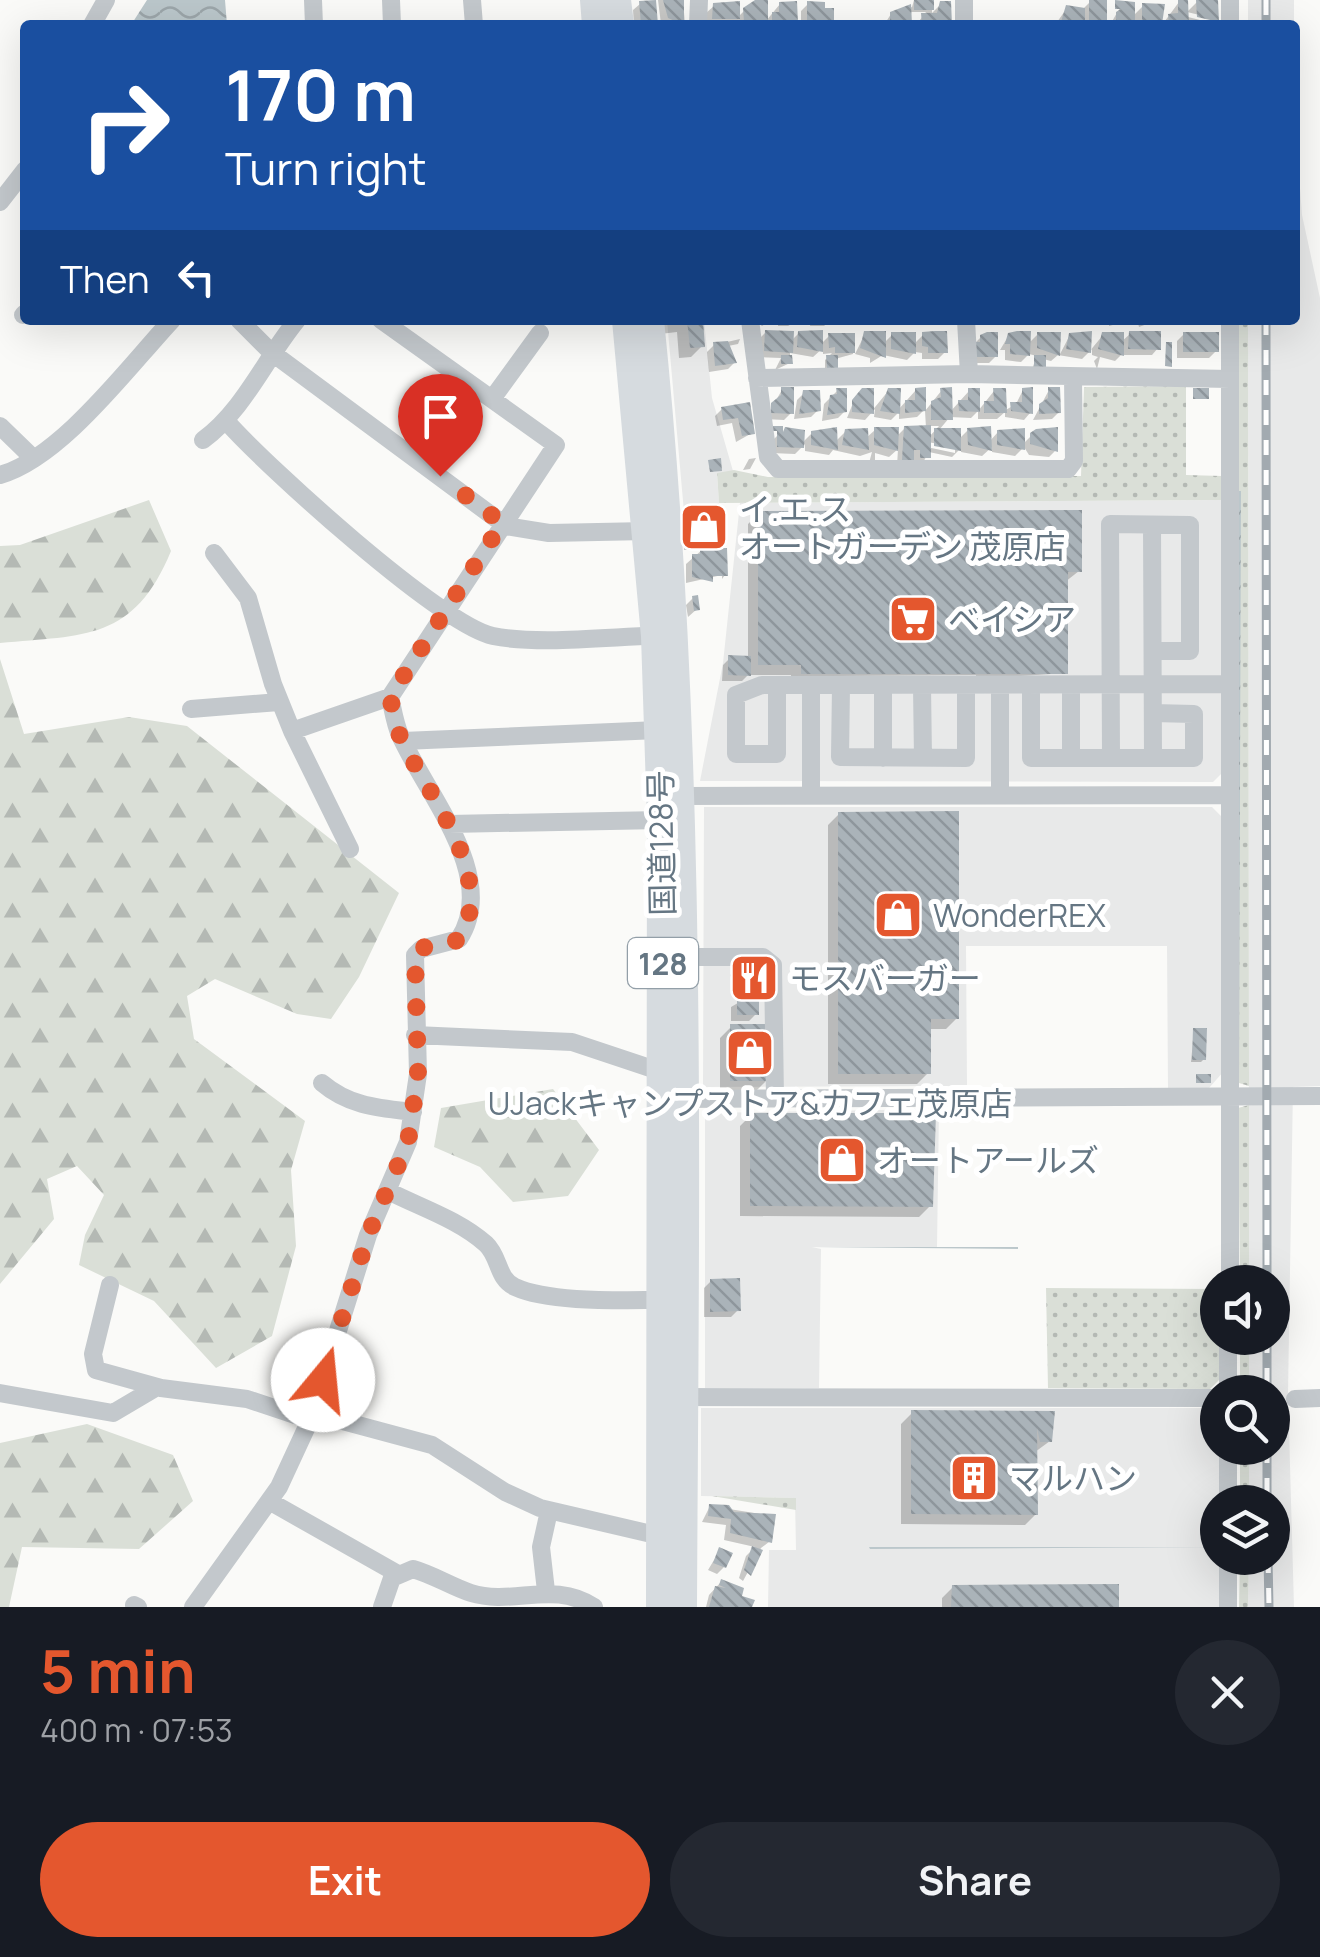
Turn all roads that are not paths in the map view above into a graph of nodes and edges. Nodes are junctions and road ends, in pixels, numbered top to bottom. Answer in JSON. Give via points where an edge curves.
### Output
{"nodes":[{"id":1,"x":20,"y":174,"type":"edge"},
{"id":2,"x":0,"y":202,"type":"edge"},
{"id":3,"x":167,"y":325,"type":"edge"},
{"id":4,"x":244,"y":325,"type":"edge"},
{"id":5,"x":294,"y":325,"type":"edge"},
{"id":6,"x":388,"y":325,"type":"edge"},
{"id":7,"x":626,"y":325,"type":"edge"},
{"id":8,"x":650,"y":325,"type":"edge"},
{"id":9,"x":751,"y":325,"type":"edge"},
{"id":10,"x":966,"y":325,"type":"edge"},
{"id":11,"x":1230,"y":325,"type":"edge"},
{"id":12,"x":540,"y":332,"type":"dead end"},
{"id":13,"x":271,"y":352,"type":"junction"},
{"id":14,"x":968,"y":374,"type":"junction"},
{"id":15,"x":757,"y":378,"type":"junction"},
{"id":16,"x":1073,"y":378,"type":"junction"},
{"id":17,"x":1230,"y":378,"type":"junction"},
{"id":18,"x":492,"y":399,"type":"junction"},
{"id":19,"x":227,"y":422,"type":"junction"},
{"id":20,"x":0,"y":426,"type":"edge"},
{"id":21,"x":202,"y":440,"type":"dead end"},
{"id":22,"x":33,"y":458,"type":"junction"},
{"id":23,"x":0,"y":475,"type":"edge"},
{"id":24,"x":502,"y":523,"type":"junction"},
{"id":25,"x":1152,"y":525,"type":"junction"},
{"id":26,"x":647,"y":531,"type":"junction"},
{"id":27,"x":214,"y":553,"type":"dead end"},
{"id":28,"x":444,"y":610,"type":"junction"},
{"id":29,"x":666,"y":635,"type":"junction"},
{"id":30,"x":1153,"y":651,"type":"junction"},
{"id":31,"x":1230,"y":684,"type":"junction"},
{"id":32,"x":1000,"y":685,"type":"junction"},
{"id":33,"x":1032,"y":685,"type":"junction"},
{"id":34,"x":1071,"y":685,"type":"junction"},
{"id":35,"x":1111,"y":685,"type":"junction"},
{"id":36,"x":1153,"y":685,"type":"junction"},
{"id":37,"x":777,"y":686,"type":"dead end"},
{"id":38,"x":811,"y":686,"type":"junction"},
{"id":39,"x":841,"y":686,"type":"junction"},
{"id":40,"x":883,"y":686,"type":"junction"},
{"id":41,"x":922,"y":686,"type":"junction"},
{"id":42,"x":966,"y":686,"type":"junction"},
{"id":43,"x":390,"y":697,"type":"junction"},
{"id":44,"x":279,"y":702,"type":"junction"},
{"id":45,"x":191,"y":709,"type":"dead end"},
{"id":46,"x":1153,"y":714,"type":"junction"},
{"id":47,"x":658,"y":730,"type":"junction"},
{"id":48,"x":292,"y":732,"type":"junction"},
{"id":49,"x":403,"y":740,"type":"junction"},
{"id":50,"x":883,"y":758,"type":"junction"},
{"id":51,"x":922,"y":758,"type":"junction"},
{"id":52,"x":1072,"y":758,"type":"junction"},
{"id":53,"x":1111,"y":758,"type":"junction"},
{"id":54,"x":1153,"y":758,"type":"junction"},
{"id":55,"x":811,"y":795,"type":"junction"},
{"id":56,"x":1000,"y":795,"type":"junction"},
{"id":57,"x":683,"y":796,"type":"junction"},
{"id":58,"x":1230,"y":796,"type":"junction"},
{"id":59,"x":661,"y":820,"type":"junction"},
{"id":60,"x":449,"y":824,"type":"junction"},
{"id":61,"x":350,"y":849,"type":"dead end"},
{"id":62,"x":686,"y":957,"type":"junction"},
{"id":63,"x":415,"y":1035,"type":"junction"},
{"id":64,"x":674,"y":1069,"type":"junction"},
{"id":65,"x":322,"y":1083,"type":"dead end"},
{"id":66,"x":1230,"y":1096,"type":"junction"},
{"id":67,"x":1320,"y":1096,"type":"edge"},
{"id":68,"x":776,"y":1098,"type":"junction"},
{"id":69,"x":674,"y":1099,"type":"junction"},
{"id":70,"x":412,"y":1112,"type":"junction"},
{"id":71,"x":390,"y":1192,"type":"junction"},
{"id":72,"x":1230,"y":1265,"type":"edge"},
{"id":73,"x":110,"y":1285,"type":"dead end"},
{"id":74,"x":661,"y":1300,"type":"junction"},
{"id":75,"x":157,"y":1388,"type":"junction"},
{"id":76,"x":0,"y":1393,"type":"edge"},
{"id":77,"x":673,"y":1397,"type":"junction"},
{"id":78,"x":1200,"y":1398,"type":"edge"},
{"id":79,"x":1320,"y":1398,"type":"edge"},
{"id":80,"x":1296,"y":1399,"type":"dead end"},
{"id":81,"x":312,"y":1417,"type":"junction"},
{"id":82,"x":269,"y":1500,"type":"junction"},
{"id":83,"x":549,"y":1511,"type":"junction"},
{"id":84,"x":660,"y":1536,"type":"junction"},
{"id":85,"x":398,"y":1574,"type":"junction"},
{"id":86,"x":1228,"y":1575,"type":"edge"},
{"id":87,"x":546,"y":1591,"type":"junction"},
{"id":88,"x":193,"y":1607,"type":"edge"},
{"id":89,"x":382,"y":1607,"type":"edge"},
{"id":90,"x":594,"y":1607,"type":"edge"},
{"id":91,"x":660,"y":1607,"type":"edge"},
{"id":92,"x":683,"y":1607,"type":"edge"},
{"id":93,"x":1228,"y":1607,"type":"edge"}],
"edges":[{"from":1,"to":2,"type":"street"},
{"from":3,"to":22,"type":"street","via":[[95,404]]},
{"from":4,"to":13,"type":"street"},
{"from":5,"to":13,"type":"street"},
{"from":6,"to":18,"type":"street"},
{"from":7,"to":26,"type":"highway","name":"国道128号","number":"128"},
{"from":8,"to":29,"type":"highway","name":"国道128号","number":"128"},
{"from":9,"to":15,"type":"street"},
{"from":10,"to":14,"type":"street"},
{"from":11,"to":17,"type":"street"},
{"from":12,"to":18,"type":"street"},
{"from":13,"to":19,"type":"street"},
{"from":13,"to":24,"type":"street"},
{"from":14,"to":15,"type":"street"},
{"from":14,"to":16,"type":"street"},
{"from":15,"to":16,"type":"street","via":[[768,457],[778,469],[1062,469],[1074,462]]},
{"from":16,"to":17,"type":"street"},
{"from":17,"to":31,"type":"street"},
{"from":18,"to":24,"type":"street","via":[[556,446]]},
{"from":19,"to":21,"type":"street"},
{"from":19,"to":28,"type":"street","via":[[262,461]]},
{"from":20,"to":22,"type":"street"},
{"from":22,"to":23,"type":"street"},
{"from":24,"to":26,"type":"street","via":[[550,533]]},
{"from":24,"to":28,"type":"street"},
{"from":25,"to":30,"type":"street"},
{"from":25,"to":30,"type":"street","via":[[1190,525],[1190,651]]},
{"from":25,"to":35,"type":"street","via":[[1110,524]]},
{"from":26,"to":29,"type":"highway","name":"国道128号","number":"128"},
{"from":27,"to":44,"type":"street","via":[[248,598]]},
{"from":28,"to":29,"type":"street","via":[[494,636]]},
{"from":28,"to":43,"type":"street"},
{"from":29,"to":47,"type":"highway","name":"国道128号","number":"128"},
{"from":29,"to":57,"type":"highway","name":"国道128号","number":"128"},
{"from":30,"to":36,"type":"street"},
{"from":31,"to":36,"type":"street"},
{"from":31,"to":58,"type":"street"},
{"from":32,"to":33,"type":"street"},
{"from":32,"to":42,"type":"street"},
{"from":32,"to":56,"type":"street"},
{"from":33,"to":34,"type":"street"},
{"from":33,"to":52,"type":"street","via":[[1032,758]]},
{"from":34,"to":35,"type":"street"},
{"from":34,"to":52,"type":"street"},
{"from":35,"to":36,"type":"street"},
{"from":35,"to":53,"type":"street"},
{"from":36,"to":46,"type":"street"},
{"from":37,"to":38,"type":"street"},
{"from":38,"to":39,"type":"street"},
{"from":38,"to":55,"type":"street"},
{"from":39,"to":40,"type":"street"},
{"from":39,"to":50,"type":"street","via":[[840,757]]},
{"from":40,"to":41,"type":"street"},
{"from":40,"to":50,"type":"street"},
{"from":41,"to":42,"type":"street"},
{"from":41,"to":51,"type":"street"},
{"from":42,"to":51,"type":"street","via":[[966,758]]},
{"from":43,"to":48,"type":"street"},
{"from":43,"to":49,"type":"street"},
{"from":44,"to":45,"type":"street"},
{"from":44,"to":48,"type":"street"},
{"from":46,"to":54,"type":"street"},
{"from":46,"to":54,"type":"street","via":[[1194,714],[1194,758]]},
{"from":47,"to":49,"type":"street"},
{"from":47,"to":59,"type":"highway","name":"国道128号","number":"128"},
{"from":48,"to":61,"type":"street"},
{"from":49,"to":60,"type":"street"},
{"from":50,"to":51,"type":"street"},
{"from":52,"to":53,"type":"street"},
{"from":53,"to":54,"type":"street"},
{"from":55,"to":56,"type":"street"},
{"from":55,"to":57,"type":"street"},
{"from":56,"to":58,"type":"street"},
{"from":57,"to":62,"type":"highway","name":"国道128号","number":"128"},
{"from":58,"to":66,"type":"street"},
{"from":59,"to":60,"type":"street"},
{"from":59,"to":64,"type":"highway","name":"国道128号","number":"128"},
{"from":60,"to":63,"type":"street","via":[[470,879],[465,930],[459,940],[415,954]]},
{"from":62,"to":64,"type":"highway","name":"国道128号","number":"128"},
{"from":62,"to":68,"type":"street","via":[[763,957],[773,965]]},
{"from":63,"to":64,"type":"street","via":[[572,1042]]},
{"from":63,"to":70,"type":"street"},
{"from":64,"to":69,"type":"highway","name":"国道128号","number":"128"},
{"from":65,"to":70,"type":"street","via":[[362,1106]]},
{"from":66,"to":67,"type":"street"},
{"from":66,"to":68,"type":"street"},
{"from":66,"to":72,"type":"street"},
{"from":68,"to":69,"type":"street"},
{"from":69,"to":74,"type":"highway","name":"国道128号","number":"128"},
{"from":69,"to":77,"type":"highway","name":"国道128号","number":"128"},
{"from":70,"to":71,"type":"street"},
{"from":71,"to":74,"type":"street","via":[[488,1245],[512,1286],[539,1294]]},
{"from":71,"to":81,"type":"street","via":[[368,1235]]},
{"from":73,"to":75,"type":"street","via":[[93,1354],[96,1370]]},
{"from":74,"to":77,"type":"highway","name":"国道128号","number":"128"},
{"from":75,"to":76,"type":"street","via":[[113,1413]]},
{"from":75,"to":81,"type":"street","via":[[247,1399]]},
{"from":77,"to":78,"type":"street"},
{"from":77,"to":84,"type":"highway","name":"国道128号","number":"128"},
{"from":77,"to":92,"type":"highway","name":"国道128号","number":"128"},
{"from":79,"to":80,"type":"street"},
{"from":81,"to":82,"type":"street"},
{"from":81,"to":83,"type":"street","via":[[432,1444],[504,1492]]},
{"from":82,"to":85,"type":"street"},
{"from":82,"to":88,"type":"street"},
{"from":83,"to":84,"type":"street"},
{"from":83,"to":87,"type":"street","via":[[541,1547]]},
{"from":84,"to":91,"type":"highway","name":"国道128号","number":"128"},
{"from":85,"to":87,"type":"street","via":[[414,1569],[473,1594]]},
{"from":85,"to":89,"type":"street"},
{"from":86,"to":93,"type":"street"},
{"from":87,"to":90,"type":"street"}]}
